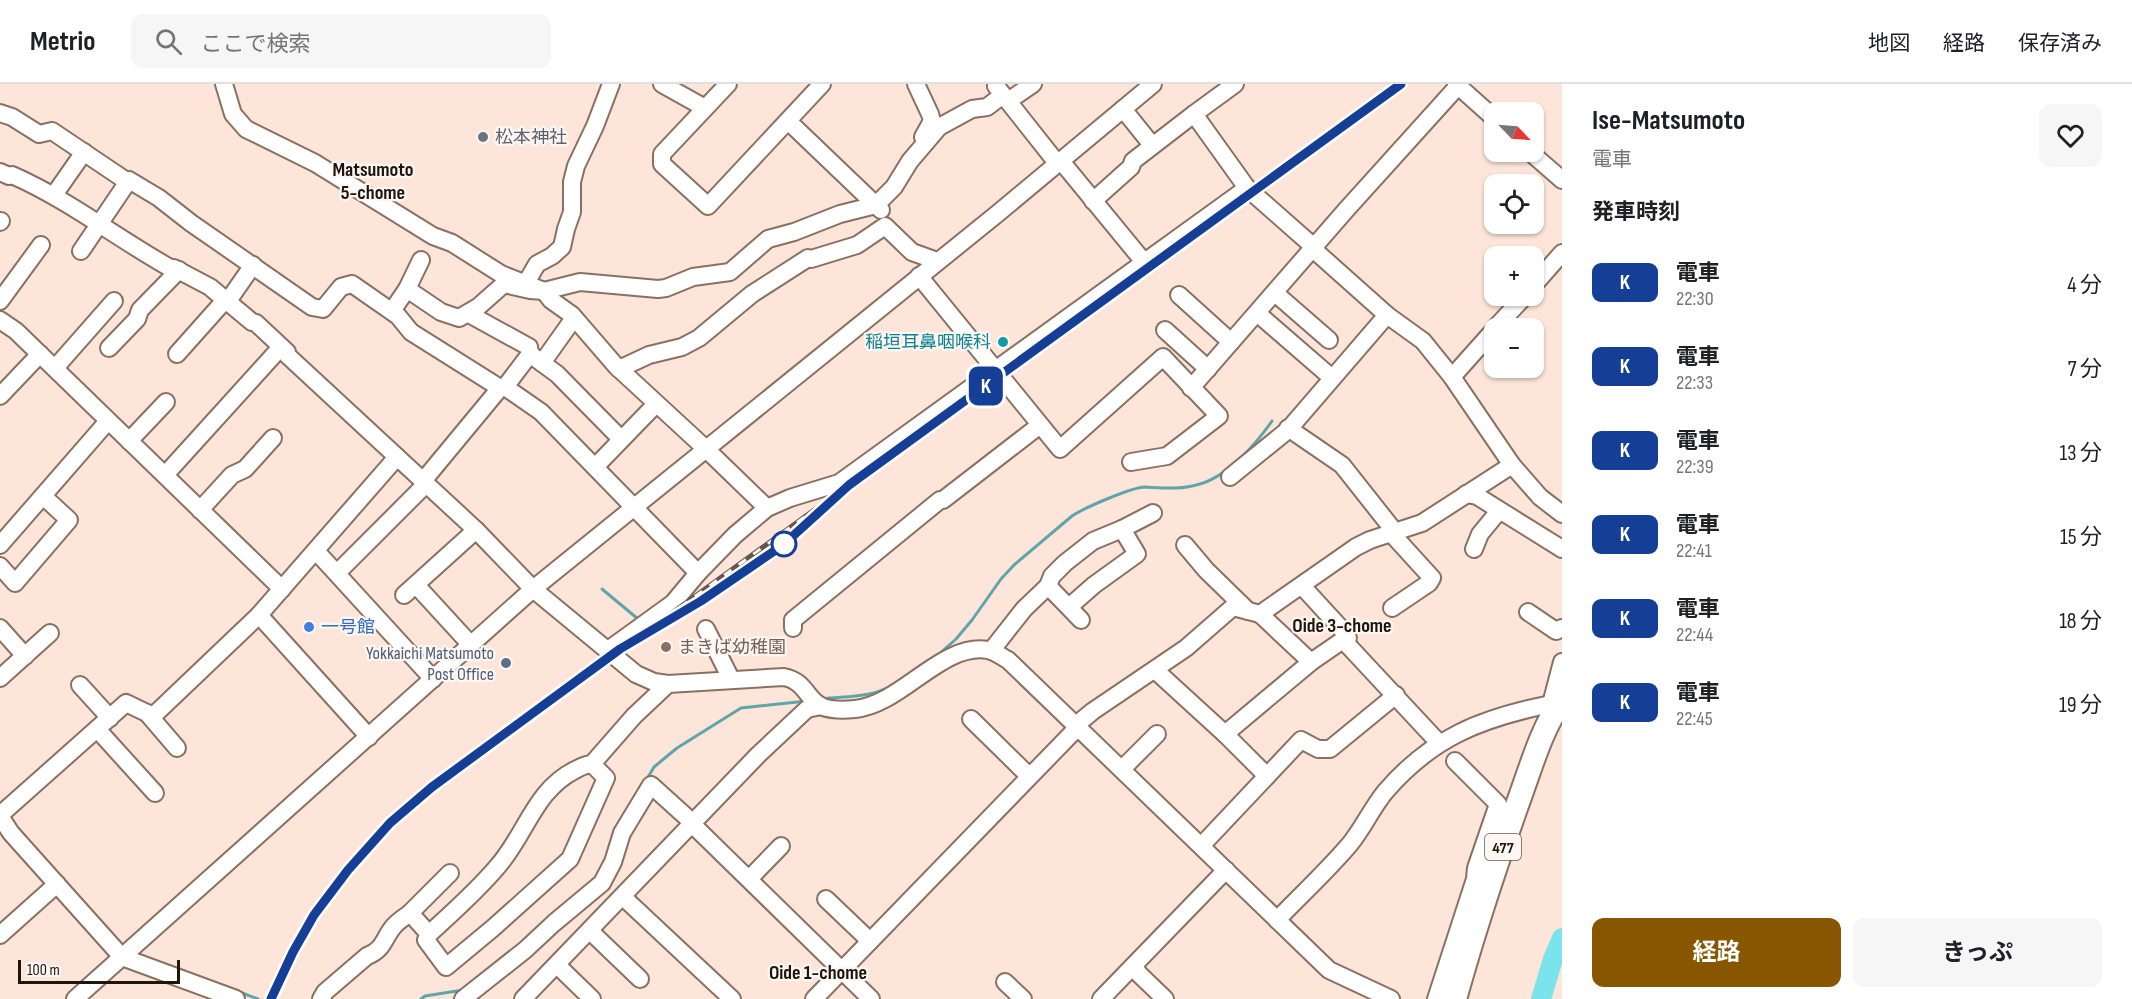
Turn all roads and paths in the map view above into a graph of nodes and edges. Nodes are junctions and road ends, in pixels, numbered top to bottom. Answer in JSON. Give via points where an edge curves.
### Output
{"nodes":[{"id":1,"x":224,"y":84,"type":"edge"},
{"id":2,"x":611,"y":84,"type":"edge"},
{"id":3,"x":662,"y":84,"type":"edge"},
{"id":4,"x":728,"y":84,"type":"edge"},
{"id":5,"x":822,"y":84,"type":"edge"},
{"id":6,"x":916,"y":84,"type":"edge"},
{"id":7,"x":1034,"y":84,"type":"edge"},
{"id":8,"x":1153,"y":84,"type":"edge"},
{"id":9,"x":1235,"y":84,"type":"edge"},
{"id":10,"x":1457,"y":85,"type":"edge"},
{"id":11,"x":1003,"y":93,"type":"edge"},
{"id":12,"x":705,"y":108,"type":"junction"},
{"id":13,"x":1123,"y":109,"type":"junction"},
{"id":14,"x":1484,"y":109,"type":"edge"},
{"id":15,"x":0,"y":113,"type":"edge"},
{"id":16,"x":1194,"y":114,"type":"junction"},
{"id":17,"x":788,"y":122,"type":"junction"},
{"id":18,"x":1152,"y":145,"type":"junction"},
{"id":19,"x":84,"y":152,"type":"junction"},
{"id":20,"x":1059,"y":162,"type":"junction"},
{"id":21,"x":1541,"y":162,"type":"edge"},
{"id":22,"x":0,"y":172,"type":"edge"},
{"id":23,"x":1562,"y":180,"type":"edge"},
{"id":24,"x":128,"y":182,"type":"junction"},
{"id":25,"x":1247,"y":188,"type":"junction"},
{"id":26,"x":54,"y":195,"type":"junction"},
{"id":27,"x":1093,"y":201,"type":"junction"},
{"id":28,"x":875,"y":204,"type":"junction"},
{"id":29,"x":857,"y":209,"type":"junction"},
{"id":30,"x":100,"y":224,"type":"junction"},
{"id":31,"x":880,"y":229,"type":"junction"},
{"id":32,"x":41,"y":245,"type":"dead end"},
{"id":33,"x":1314,"y":248,"type":"junction"},
{"id":34,"x":81,"y":251,"type":"dead end"},
{"id":35,"x":1562,"y":254,"type":"edge"},
{"id":36,"x":421,"y":260,"type":"dead end"},
{"id":37,"x":937,"y":261,"type":"junction"},
{"id":38,"x":1144,"y":262,"type":"junction"},
{"id":39,"x":254,"y":265,"type":"junction"},
{"id":40,"x":178,"y":270,"type":"junction"},
{"id":41,"x":1544,"y":274,"type":"edge"},
{"id":42,"x":919,"y":276,"type":"junction"},
{"id":43,"x":526,"y":283,"type":"junction"},
{"id":44,"x":407,"y":289,"type":"junction"},
{"id":45,"x":544,"y":291,"type":"junction"},
{"id":46,"x":1275,"y":293,"type":"junction"},
{"id":47,"x":1179,"y":295,"type":"dead end"},
{"id":48,"x":227,"y":300,"type":"junction"},
{"id":49,"x":0,"y":301,"type":"edge"},
{"id":50,"x":114,"y":301,"type":"dead end"},
{"id":51,"x":1516,"y":306,"type":"edge"},
{"id":52,"x":392,"y":311,"type":"junction"},
{"id":53,"x":1257,"y":313,"type":"junction"},
{"id":54,"x":469,"y":314,"type":"junction"},
{"id":55,"x":1387,"y":315,"type":"junction"},
{"id":56,"x":574,"y":318,"type":"junction"},
{"id":57,"x":1505,"y":318,"type":"edge"},
{"id":58,"x":0,"y":320,"type":"edge"},
{"id":59,"x":1165,"y":330,"type":"dead end"},
{"id":60,"x":1329,"y":340,"type":"dead end"},
{"id":61,"x":1484,"y":341,"type":"edge"},
{"id":62,"x":1231,"y":342,"type":"junction"},
{"id":63,"x":281,"y":347,"type":"junction"},
{"id":64,"x":109,"y":348,"type":"dead end"},
{"id":65,"x":40,"y":354,"type":"junction"},
{"id":66,"x":177,"y":354,"type":"dead end"},
{"id":67,"x":536,"y":358,"type":"junction"},
{"id":68,"x":55,"y":368,"type":"junction"},
{"id":69,"x":619,"y":369,"type":"junction"},
{"id":70,"x":1208,"y":369,"type":"junction"},
{"id":71,"x":994,"y":371,"type":"junction"},
{"id":72,"x":1452,"y":377,"type":"junction"},
{"id":73,"x":1332,"y":378,"type":"junction"},
{"id":74,"x":503,"y":387,"type":"junction"},
{"id":75,"x":1191,"y":388,"type":"junction"},
{"id":76,"x":0,"y":396,"type":"edge"},
{"id":77,"x":166,"y":402,"type":"dead end"},
{"id":78,"x":656,"y":404,"type":"junction"},
{"id":79,"x":108,"y":421,"type":"junction"},
{"id":80,"x":1040,"y":425,"type":"junction"},
{"id":81,"x":1288,"y":428,"type":"junction"},
{"id":82,"x":273,"y":438,"type":"dead end"},
{"id":83,"x":621,"y":439,"type":"junction"},
{"id":84,"x":129,"y":441,"type":"junction"},
{"id":85,"x":706,"y":449,"type":"junction"},
{"id":86,"x":397,"y":457,"type":"junction"},
{"id":87,"x":1131,"y":462,"type":"dead end"},
{"id":88,"x":1512,"y":465,"type":"junction"},
{"id":89,"x":595,"y":467,"type":"junction"},
{"id":90,"x":165,"y":475,"type":"junction"},
{"id":91,"x":1230,"y":477,"type":"dead end"},
{"id":92,"x":424,"y":483,"type":"junction"},
{"id":93,"x":1466,"y":494,"type":"junction"},
{"id":94,"x":43,"y":496,"type":"junction"},
{"id":95,"x":633,"y":507,"type":"junction"},
{"id":96,"x":767,"y":508,"type":"junction"},
{"id":97,"x":200,"y":510,"type":"junction"},
{"id":98,"x":1500,"y":511,"type":"junction"},
{"id":99,"x":1153,"y":513,"type":"dead end"},
{"id":100,"x":1562,"y":514,"type":"edge"},
{"id":101,"x":1122,"y":529,"type":"junction"},
{"id":102,"x":476,"y":530,"type":"junction"},
{"id":103,"x":1393,"y":533,"type":"junction"},
{"id":104,"x":0,"y":545,"type":"edge"},
{"id":105,"x":1185,"y":545,"type":"dead end"},
{"id":106,"x":1474,"y":549,"type":"dead end"},
{"id":107,"x":1562,"y":549,"type":"edge"},
{"id":108,"x":316,"y":550,"type":"junction"},
{"id":109,"x":0,"y":566,"type":"edge"},
{"id":110,"x":337,"y":573,"type":"junction"},
{"id":111,"x":699,"y":573,"type":"junction"},
{"id":112,"x":1048,"y":586,"type":"junction"},
{"id":113,"x":1302,"y":586,"type":"junction"},
{"id":114,"x":282,"y":589,"type":"junction"},
{"id":115,"x":533,"y":589,"type":"junction"},
{"id":116,"x":1069,"y":607,"type":"junction"},
{"id":117,"x":1392,"y":608,"type":"dead end"},
{"id":118,"x":1528,"y":612,"type":"dead end"},
{"id":119,"x":1254,"y":613,"type":"junction"},
{"id":120,"x":259,"y":615,"type":"junction"},
{"id":121,"x":1082,"y":620,"type":"dead end"},
{"id":122,"x":0,"y":628,"type":"edge"},
{"id":123,"x":793,"y":628,"type":"dead end"},
{"id":124,"x":1562,"y":628,"type":"edge"},
{"id":125,"x":706,"y":629,"type":"dead end"},
{"id":126,"x":50,"y":633,"type":"dead end"},
{"id":127,"x":1343,"y":640,"type":"junction"},
{"id":128,"x":471,"y":645,"type":"junction"},
{"id":129,"x":608,"y":650,"type":"junction"},
{"id":130,"x":991,"y":651,"type":"junction"},
{"id":131,"x":25,"y":656,"type":"junction"},
{"id":132,"x":1311,"y":662,"type":"junction"},
{"id":133,"x":1562,"y":662,"type":"edge"},
{"id":134,"x":1155,"y":670,"type":"junction"},
{"id":135,"x":0,"y":678,"type":"edge"},
{"id":136,"x":433,"y":679,"type":"junction"},
{"id":137,"x":731,"y":679,"type":"junction"},
{"id":138,"x":668,"y":684,"type":"junction"},
{"id":139,"x":80,"y":685,"type":"dead end"},
{"id":140,"x":1396,"y":695,"type":"junction"},
{"id":141,"x":817,"y":702,"type":"junction"},
{"id":142,"x":1556,"y":704,"type":"edge"},
{"id":143,"x":147,"y":713,"type":"junction"},
{"id":144,"x":110,"y":718,"type":"junction"},
{"id":145,"x":971,"y":719,"type":"dead end"},
{"id":146,"x":1077,"y":726,"type":"junction"},
{"id":147,"x":97,"y":729,"type":"junction"},
{"id":148,"x":1157,"y":734,"type":"dead end"},
{"id":149,"x":1224,"y":734,"type":"junction"},
{"id":150,"x":369,"y":736,"type":"junction"},
{"id":151,"x":1439,"y":743,"type":"junction"},
{"id":152,"x":177,"y":748,"type":"dead end"},
{"id":153,"x":1455,"y":761,"type":"dead end"},
{"id":154,"x":592,"y":764,"type":"junction"},
{"id":155,"x":1122,"y":769,"type":"junction"},
{"id":156,"x":1029,"y":776,"type":"junction"},
{"id":157,"x":1267,"y":776,"type":"junction"},
{"id":158,"x":155,"y":793,"type":"dead end"},
{"id":159,"x":2,"y":819,"type":"edge"},
{"id":160,"x":693,"y":823,"type":"junction"},
{"id":161,"x":781,"y":846,"type":"dead end"},
{"id":162,"x":1201,"y":846,"type":"junction"},
{"id":163,"x":1226,"y":870,"type":"junction"},
{"id":164,"x":450,"y":873,"type":"dead end"},
{"id":165,"x":749,"y":879,"type":"junction"},
{"id":166,"x":57,"y":884,"type":"junction"},
{"id":167,"x":623,"y":897,"type":"junction"},
{"id":168,"x":826,"y":899,"type":"dead end"},
{"id":169,"x":410,"y":913,"type":"junction"},
{"id":170,"x":1276,"y":920,"type":"junction"},
{"id":171,"x":590,"y":931,"type":"junction"},
{"id":172,"x":429,"y":934,"type":"junction"},
{"id":173,"x":0,"y":935,"type":"edge"},
{"id":174,"x":870,"y":941,"type":"junction"},
{"id":175,"x":122,"y":957,"type":"junction"},
{"id":176,"x":557,"y":965,"type":"junction"},
{"id":177,"x":1134,"y":966,"type":"junction"},
{"id":178,"x":842,"y":970,"type":"junction"},
{"id":179,"x":640,"y":979,"type":"dead end"},
{"id":180,"x":1005,"y":982,"type":"dead end"},
{"id":181,"x":75,"y":999,"type":"edge"},
{"id":182,"x":236,"y":999,"type":"edge"},
{"id":183,"x":321,"y":999,"type":"edge"},
{"id":184,"x":462,"y":999,"type":"edge"},
{"id":185,"x":524,"y":999,"type":"edge"},
{"id":186,"x":592,"y":999,"type":"edge"},
{"id":187,"x":732,"y":999,"type":"edge"},
{"id":188,"x":814,"y":999,"type":"edge"},
{"id":189,"x":871,"y":999,"type":"edge"},
{"id":190,"x":1023,"y":999,"type":"edge"},
{"id":191,"x":1101,"y":999,"type":"edge"},
{"id":192,"x":1165,"y":999,"type":"edge"},
{"id":193,"x":1391,"y":999,"type":"edge"},
{"id":194,"x":1436,"y":999,"type":"edge"},
{"id":195,"x":1455,"y":999,"type":"edge"}],
"edges":[{"from":1,"to":43,"type":"street","via":[[233,114],[252,133],[315,163],[501,274]]},
{"from":2,"to":43,"type":"street","via":[[576,166],[572,212],[562,247],[537,264]]},
{"from":3,"to":12,"type":"street"},
{"from":4,"to":12,"type":"street"},
{"from":5,"to":17,"type":"street"},
{"from":6,"to":28,"type":"street","via":[[932,121]]},
{"from":7,"to":11,"type":"street"},
{"from":8,"to":13,"type":"street"},
{"from":9,"to":16,"type":"street"},
{"from":10,"to":14,"type":"street"},
{"from":10,"to":33,"type":"street"},
{"from":11,"to":20,"type":"street"},
{"from":11,"to":28,"type":"street","via":[[987,107],[939,127],[894,187]]},
{"from":12,"to":17,"type":"street","via":[[662,153],[662,164],[708,206]]},
{"from":13,"to":18,"type":"street"},
{"from":13,"to":20,"type":"street"},
{"from":15,"to":19,"type":"street","via":[[39,134],[52,131]]},
{"from":16,"to":18,"type":"street"},
{"from":16,"to":25,"type":"street"},
{"from":17,"to":28,"type":"street"},
{"from":18,"to":27,"type":"street"},
{"from":19,"to":24,"type":"street"},
{"from":19,"to":26,"type":"street"},
{"from":20,"to":27,"type":"street"},
{"from":20,"to":37,"type":"street"},
{"from":21,"to":23,"type":"street"},
{"from":22,"to":26,"type":"street"},
{"from":24,"to":30,"type":"street"},
{"from":24,"to":39,"type":"street","via":[[159,198]]},
{"from":25,"to":33,"type":"street"},
{"from":25,"to":38,"type":"street"},
{"from":26,"to":30,"type":"street"},
{"from":27,"to":38,"type":"street"},
{"from":28,"to":29,"type":"street"},
{"from":28,"to":37,"type":"street"},
{"from":29,"to":31,"type":"street"},
{"from":29,"to":45,"type":"street","via":[[768,239],[730,272],[693,277],[658,289],[580,282]]},
{"from":30,"to":34,"type":"street"},
{"from":30,"to":40,"type":"street","via":[[132,247]]},
{"from":31,"to":37,"type":"street","via":[[885,226],[912,252]]},
{"from":31,"to":69,"type":"street","via":[[857,245],[808,258],[682,347],[650,354]]},
{"from":32,"to":49,"type":"street"},
{"from":33,"to":46,"type":"street"},
{"from":33,"to":55,"type":"street"},
{"from":35,"to":41,"type":"street"},
{"from":36,"to":44,"type":"street"},
{"from":37,"to":42,"type":"street"},
{"from":38,"to":71,"type":"street"},
{"from":39,"to":48,"type":"street"},
{"from":39,"to":52,"type":"street","via":[[312,307],[323,309],[341,287],[352,284]]},
{"from":40,"to":48,"type":"street"},
{"from":40,"to":64,"type":"street"},
{"from":42,"to":71,"type":"street"},
{"from":42,"to":85,"type":"street"},
{"from":43,"to":45,"type":"street"},
{"from":44,"to":52,"type":"street"},
{"from":44,"to":54,"type":"street","via":[[451,317]]},
{"from":45,"to":54,"type":"street","via":[[504,284]]},
{"from":45,"to":56,"type":"street"},
{"from":46,"to":53,"type":"street"},
{"from":46,"to":60,"type":"street"},
{"from":47,"to":62,"type":"street"},
{"from":48,"to":63,"type":"street"},
{"from":48,"to":66,"type":"street"},
{"from":50,"to":68,"type":"street"},
{"from":51,"to":57,"type":"street"},
{"from":52,"to":74,"type":"street","via":[[411,332]]},
{"from":53,"to":62,"type":"street"},
{"from":53,"to":73,"type":"street"},
{"from":54,"to":67,"type":"street","via":[[528,347]]},
{"from":55,"to":72,"type":"street","via":[[1423,341]]},
{"from":55,"to":73,"type":"street"},
{"from":56,"to":67,"type":"street"},
{"from":56,"to":69,"type":"street"},
{"from":58,"to":65,"type":"street"},
{"from":59,"to":70,"type":"street"},
{"from":61,"to":72,"type":"street"},
{"from":62,"to":70,"type":"street"},
{"from":63,"to":86,"type":"street"},
{"from":63,"to":90,"type":"street"},
{"from":65,"to":68,"type":"street"},
{"from":65,"to":76,"type":"street"},
{"from":67,"to":74,"type":"street"},
{"from":67,"to":83,"type":"street"},
{"from":68,"to":79,"type":"street"},
{"from":69,"to":78,"type":"street"},
{"from":70,"to":75,"type":"street"},
{"from":71,"to":80,"type":"street"},
{"from":71,"to":96,"type":"street","via":[[839,483]]},
{"from":72,"to":88,"type":"street"},
{"from":73,"to":81,"type":"street"},
{"from":74,"to":89,"type":"street","via":[[541,412]]},
{"from":74,"to":92,"type":"street"},
{"from":75,"to":80,"type":"street","via":[[1163,357],[1059,449]]},
{"from":75,"to":87,"type":"street","via":[[1218,416],[1167,456]]},
{"from":77,"to":84,"type":"street"},
{"from":78,"to":83,"type":"street"},
{"from":78,"to":85,"type":"street"},
{"from":79,"to":84,"type":"street"},
{"from":79,"to":94,"type":"street"},
{"from":80,"to":123,"type":"street","via":[[871,555],[793,620]]},
{"from":81,"to":91,"type":"street"},
{"from":81,"to":103,"type":"street","via":[[1342,465]]},
{"from":82,"to":97,"type":"street"},
{"from":83,"to":89,"type":"street"},
{"from":84,"to":90,"type":"street"},
{"from":85,"to":95,"type":"street"},
{"from":85,"to":96,"type":"street"},
{"from":86,"to":92,"type":"street"},
{"from":86,"to":108,"type":"street"},
{"from":88,"to":93,"type":"street"},
{"from":88,"to":100,"type":"street"},
{"from":89,"to":95,"type":"street"},
{"from":90,"to":97,"type":"street"},
{"from":92,"to":102,"type":"street"},
{"from":92,"to":110,"type":"street"},
{"from":93,"to":98,"type":"street","via":[[1478,496]]},
{"from":93,"to":103,"type":"street","via":[[1422,523]]},
{"from":94,"to":104,"type":"street"},
{"from":94,"to":109,"type":"street","via":[[69,520],[15,583]]},
{"from":95,"to":111,"type":"street"},
{"from":95,"to":115,"type":"street"},
{"from":96,"to":111,"type":"street"},
{"from":97,"to":114,"type":"street"},
{"from":98,"to":106,"type":"street","via":[[1480,534]]},
{"from":98,"to":107,"type":"street"},
{"from":99,"to":101,"type":"street"},
{"from":101,"to":112,"type":"street","via":[[1093,541],[1052,576]]},
{"from":101,"to":116,"type":"street","via":[[1137,554]]},
{"from":102,"to":115,"type":"street"},
{"from":102,"to":128,"type":"street","via":[[410,590]]},
{"from":103,"to":113,"type":"street","via":[[1356,547]]},
{"from":103,"to":117,"type":"street","via":[[1432,578]]},
{"from":105,"to":119,"type":"street"},
{"from":108,"to":110,"type":"street"},
{"from":108,"to":114,"type":"street"},
{"from":110,"to":136,"type":"street"},
{"from":111,"to":129,"type":"street","via":[[673,603]]},
{"from":112,"to":116,"type":"street"},
{"from":112,"to":130,"type":"street"},
{"from":113,"to":119,"type":"street"},
{"from":113,"to":127,"type":"street","via":[[1346,634],[1348,638]]},
{"from":114,"to":120,"type":"street"},
{"from":115,"to":128,"type":"street"},
{"from":115,"to":129,"type":"street"},
{"from":116,"to":121,"type":"street"},
{"from":118,"to":124,"type":"street","via":[[1556,631]]},
{"from":119,"to":132,"type":"street"},
{"from":119,"to":134,"type":"street","via":[[1233,607]]},
{"from":120,"to":143,"type":"street","via":[[153,716]]},
{"from":120,"to":150,"type":"street"},
{"from":122,"to":131,"type":"street"},
{"from":125,"to":137,"type":"street"},
{"from":126,"to":131,"type":"street"},
{"from":127,"to":132,"type":"street"},
{"from":127,"to":140,"type":"street"},
{"from":128,"to":136,"type":"street"},
{"from":129,"to":138,"type":"street","via":[[636,674]]},
{"from":130,"to":141,"type":"street","via":[[969,650],[953,655],[896,693],[858,709],[837,709]]},
{"from":130,"to":146,"type":"street","via":[[1008,660]]},
{"from":131,"to":135,"type":"street"},
{"from":132,"to":149,"type":"street"},
{"from":133,"to":142,"type":"street"},
{"from":134,"to":146,"type":"street"},
{"from":134,"to":149,"type":"street"},
{"from":136,"to":150,"type":"street"},
{"from":137,"to":138,"type":"street"},
{"from":137,"to":141,"type":"street","via":[[795,679]]},
{"from":138,"to":154,"type":"street"},
{"from":139,"to":144,"type":"street"},
{"from":140,"to":151,"type":"street"},
{"from":140,"to":157,"type":"street","via":[[1330,749],[1318,749],[1300,740]]},
{"from":141,"to":160,"type":"street","via":[[758,755]]},
{"from":142,"to":151,"type":"street","via":[[1491,719]]},
{"from":142,"to":195,"type":"highway","number":"477","via":[[1509,828]]},
{"from":143,"to":144,"type":"street","via":[[126,703]]},
{"from":143,"to":152,"type":"street"},
{"from":144,"to":147,"type":"street"},
{"from":145,"to":156,"type":"street"},
{"from":146,"to":155,"type":"street"},
{"from":146,"to":156,"type":"street"},
{"from":147,"to":158,"type":"street"},
{"from":147,"to":159,"type":"street"},
{"from":148,"to":155,"type":"street"},
{"from":149,"to":157,"type":"street"},
{"from":150,"to":175,"type":"street"},
{"from":151,"to":170,"type":"street","via":[[1387,790],[1351,843]]},
{"from":153,"to":194,"type":"street","via":[[1498,804]]},
{"from":154,"to":172,"type":"street","via":[[566,774],[550,787],[501,864]]},
{"from":154,"to":172,"type":"street","via":[[606,778],[570,859],[446,967],[426,940]]},
{"from":155,"to":162,"type":"street"},
{"from":156,"to":174,"type":"street"},
{"from":157,"to":162,"type":"street"},
{"from":159,"to":166,"type":"street"},
{"from":160,"to":165,"type":"street"},
{"from":160,"to":167,"type":"street"},
{"from":160,"to":184,"type":"street","via":[[651,784],[622,833],[602,883],[525,951]]},
{"from":161,"to":165,"type":"street"},
{"from":162,"to":163,"type":"street"},
{"from":163,"to":170,"type":"street"},
{"from":163,"to":177,"type":"street"},
{"from":164,"to":169,"type":"street"},
{"from":165,"to":178,"type":"street"},
{"from":166,"to":173,"type":"street"},
{"from":166,"to":175,"type":"street"},
{"from":167,"to":171,"type":"street"},
{"from":167,"to":187,"type":"street"},
{"from":168,"to":174,"type":"street"},
{"from":169,"to":172,"type":"street"},
{"from":169,"to":183,"type":"street","via":[[393,927],[385,943]]},
{"from":170,"to":193,"type":"street","via":[[1329,970]]},
{"from":171,"to":176,"type":"street"},
{"from":171,"to":179,"type":"street"},
{"from":174,"to":178,"type":"street"},
{"from":175,"to":181,"type":"street"},
{"from":175,"to":182,"type":"street"},
{"from":176,"to":185,"type":"street"},
{"from":176,"to":186,"type":"street"},
{"from":177,"to":191,"type":"street"},
{"from":177,"to":192,"type":"street"},
{"from":178,"to":188,"type":"street"},
{"from":178,"to":189,"type":"street"},
{"from":180,"to":190,"type":"street"}]}
